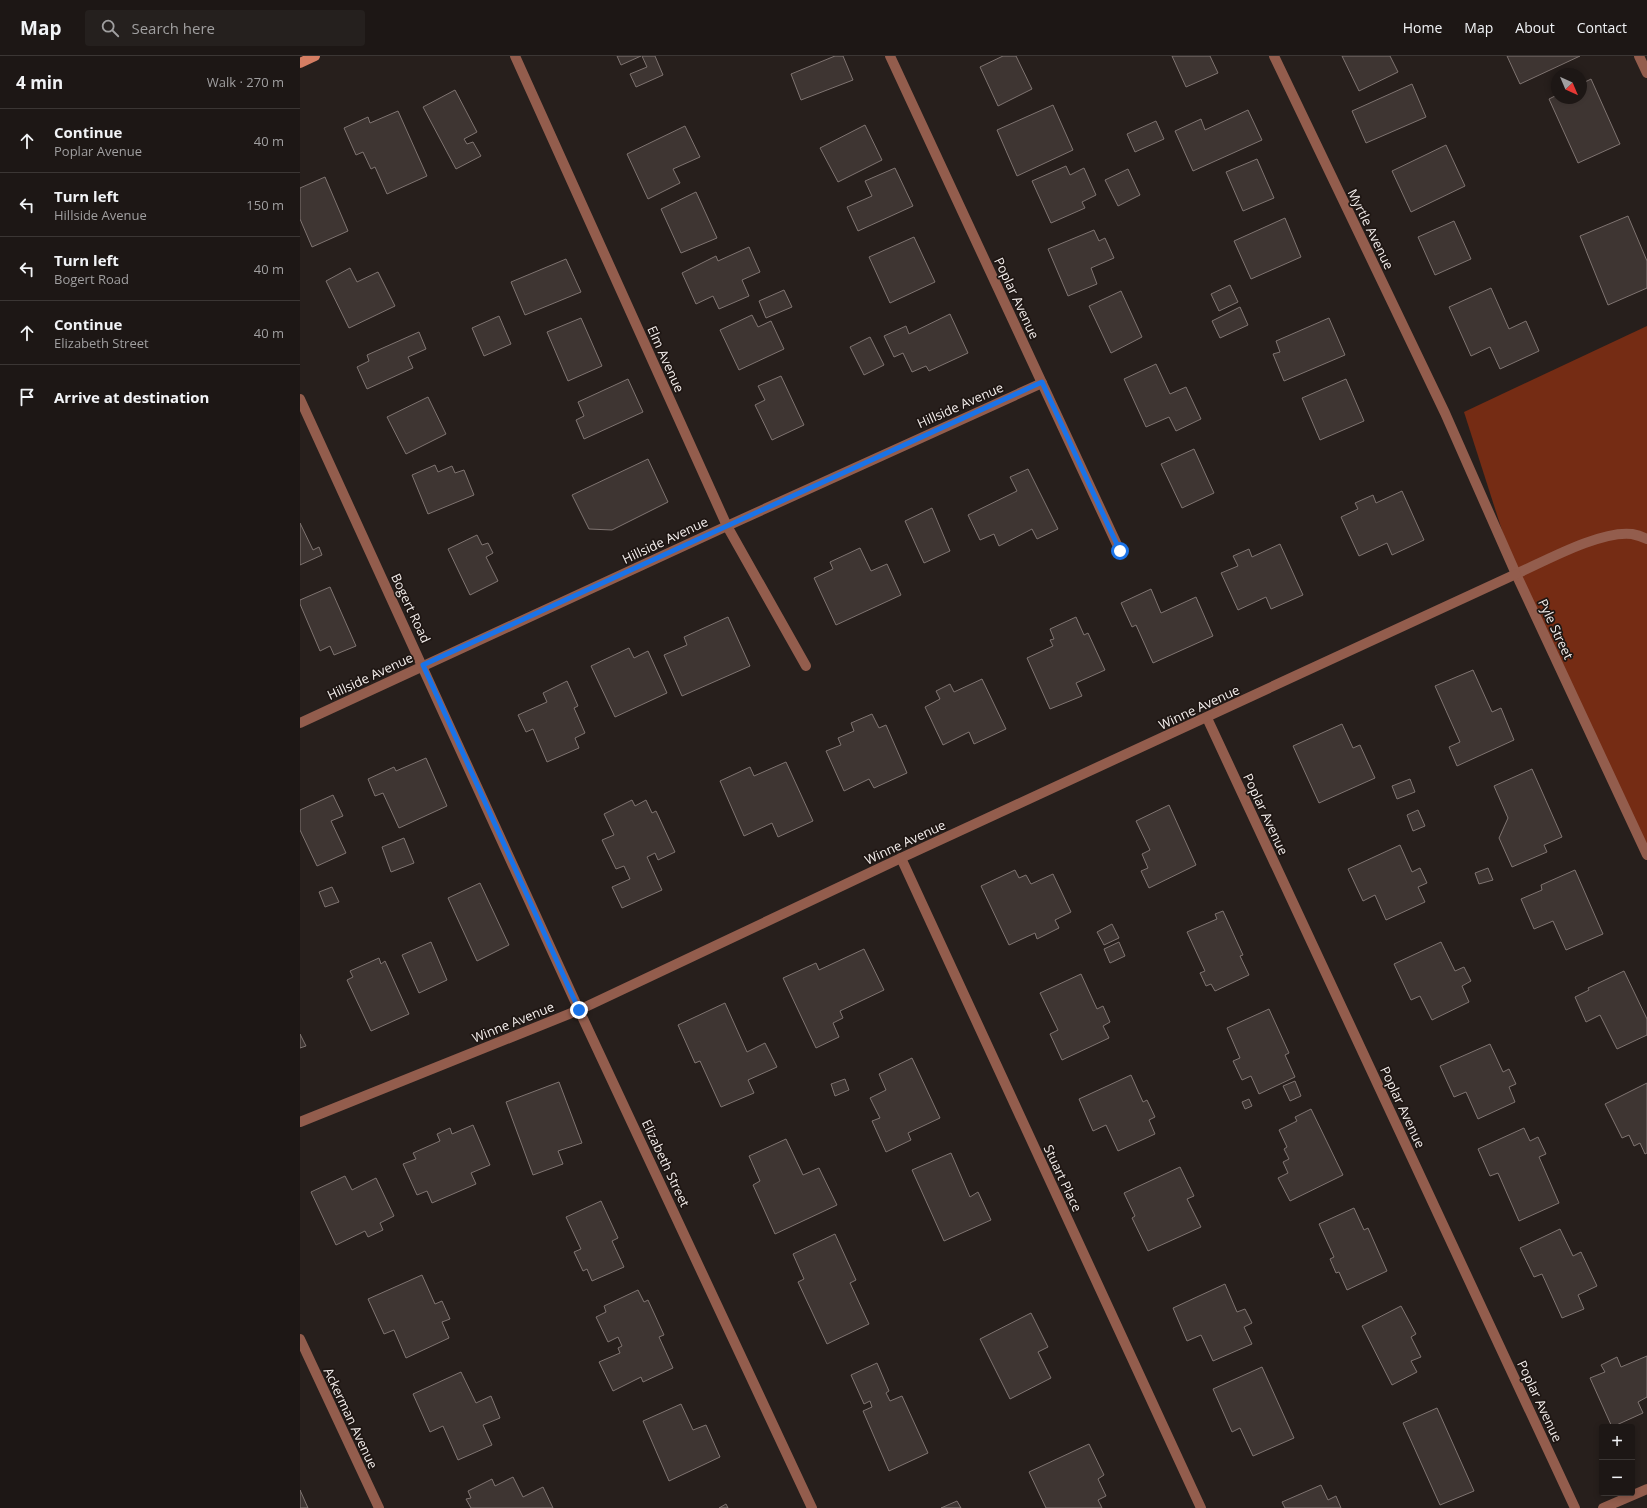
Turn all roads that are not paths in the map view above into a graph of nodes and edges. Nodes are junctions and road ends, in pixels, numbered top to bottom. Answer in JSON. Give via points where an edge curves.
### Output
{"nodes":[{"id":1,"x":315,"y":56,"type":"edge"},
{"id":2,"x":515,"y":56,"type":"edge"},
{"id":3,"x":890,"y":56,"type":"edge"},
{"id":4,"x":1274,"y":56,"type":"edge"},
{"id":5,"x":1639,"y":56,"type":"edge"},
{"id":6,"x":300,"y":63,"type":"edge"},
{"id":7,"x":1647,"y":74,"type":"edge"},
{"id":8,"x":1042,"y":382,"type":"junction"},
{"id":9,"x":300,"y":400,"type":"edge"},
{"id":10,"x":1445,"y":413,"type":"joint"},
{"id":11,"x":727,"y":526,"type":"junction"},
{"id":12,"x":1647,"y":539,"type":"edge"},
{"id":13,"x":1120,"y":551,"type":"dead end"},
{"id":14,"x":1516,"y":574,"type":"junction"},
{"id":15,"x":423,"y":665,"type":"junction"},
{"id":16,"x":806,"y":666,"type":"dead end"},
{"id":17,"x":1207,"y":718,"type":"junction"},
{"id":18,"x":300,"y":723,"type":"edge"},
{"id":19,"x":497,"y":829,"type":"joint"},
{"id":20,"x":1647,"y":855,"type":"edge"},
{"id":21,"x":901,"y":858,"type":"junction"},
{"id":22,"x":579,"y":1010,"type":"junction"},
{"id":23,"x":300,"y":1122,"type":"edge"},
{"id":24,"x":300,"y":1339,"type":"edge"},
{"id":25,"x":1647,"y":1490,"type":"edge"},
{"id":26,"x":379,"y":1508,"type":"edge"},
{"id":27,"x":812,"y":1508,"type":"edge"},
{"id":28,"x":1201,"y":1508,"type":"edge"},
{"id":29,"x":1575,"y":1508,"type":"edge"},
{"id":30,"x":1603,"y":1508,"type":"edge"}],
"edges":[{"from":1,"to":6,"type":"street"},
{"from":2,"to":11,"type":"street","name":"Elm Avenue"},
{"from":3,"to":8,"type":"street","name":"Poplar Avenue"},
{"from":4,"to":10,"type":"street","name":"Myrtle Avenue"},
{"from":5,"to":7,"type":"street"},
{"from":8,"to":11,"type":"street","name":"Hillside Avenue"},
{"from":8,"to":13,"type":"street","name":"Poplar Avenue"},
{"from":9,"to":15,"type":"street","name":"Bogert Road"},
{"from":10,"to":14,"type":"street","name":"Pyle Street"},
{"from":11,"to":15,"type":"street","name":"Hillside Avenue"},
{"from":11,"to":16,"type":"street","name":"Elm Avenue"},
{"from":12,"to":14,"type":"street","name":"Winne Avenue","via":[[1633,534],[1613,535],[1589,542]]},
{"from":14,"to":17,"type":"street","name":"Winne Avenue"},
{"from":14,"to":20,"type":"street","name":"Pyle Street"},
{"from":15,"to":18,"type":"street","name":"Hillside Avenue"},
{"from":15,"to":19,"type":"street","name":"Bogert Road"},
{"from":17,"to":21,"type":"street","name":"Winne Avenue"},
{"from":17,"to":29,"type":"street","name":"Poplar Avenue"},
{"from":19,"to":22,"type":"street","name":"Elizabeth Street"},
{"from":21,"to":22,"type":"street","name":"Winne Avenue"},
{"from":21,"to":28,"type":"street","name":"Stuart Place"},
{"from":22,"to":23,"type":"street","name":"Winne Avenue"},
{"from":22,"to":27,"type":"street","name":"Elizabeth Street"},
{"from":24,"to":26,"type":"street","name":"Ackerman Avenue"},
{"from":25,"to":30,"type":"street"}]}
